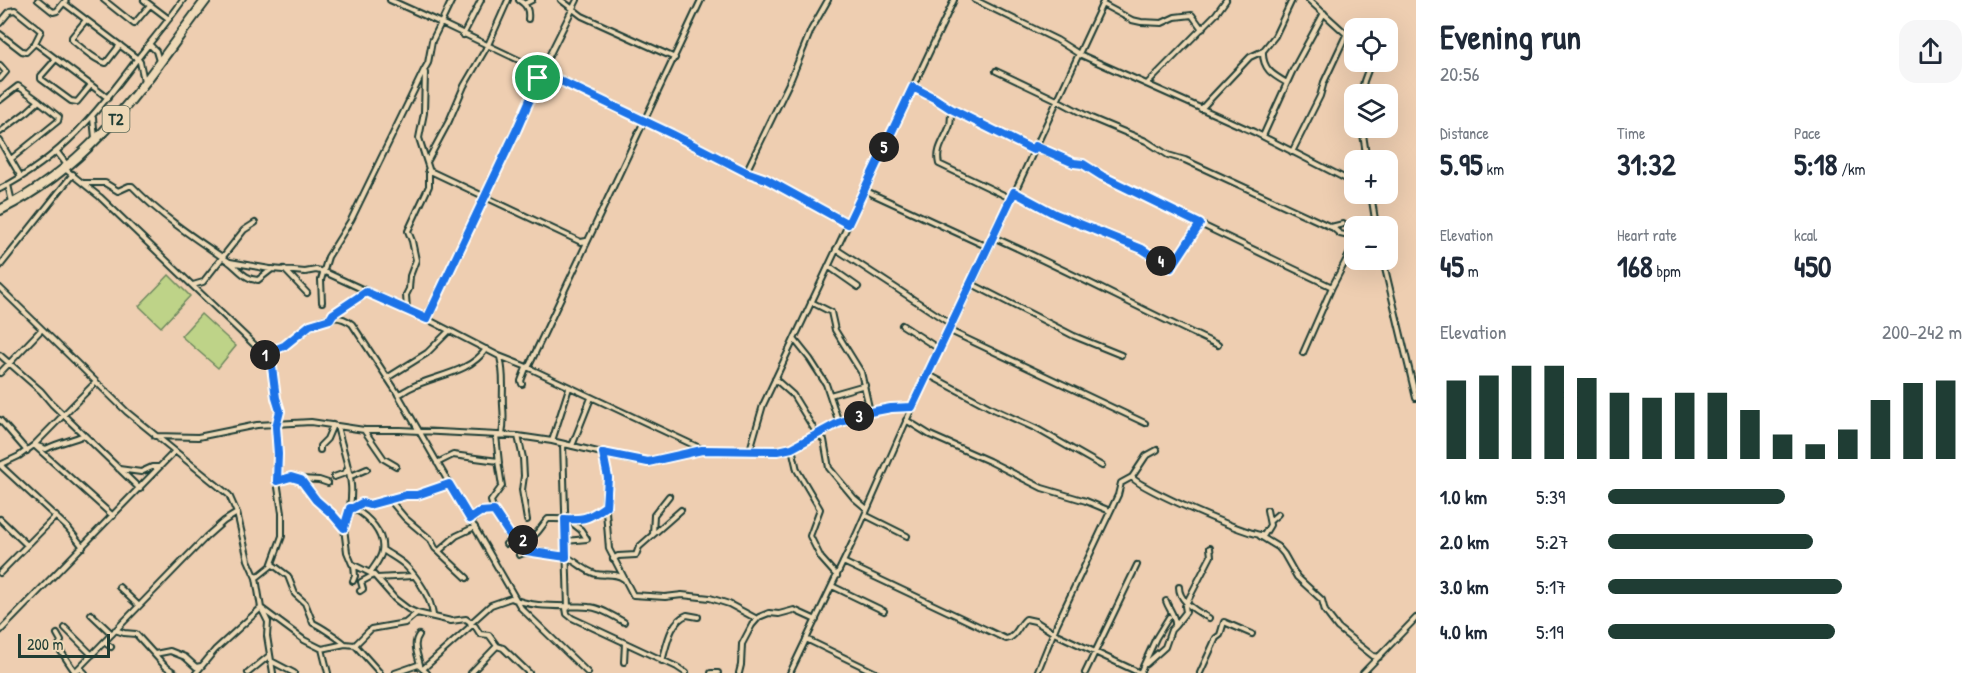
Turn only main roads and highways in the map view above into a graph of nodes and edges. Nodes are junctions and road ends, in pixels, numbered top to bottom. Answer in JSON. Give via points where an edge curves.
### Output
{"nodes":[{"id":1,"x":203,"y":2,"type":"edge"},
{"id":2,"x":0,"y":210,"type":"edge"}],
"edges":[{"from":1,"to":2,"type":"highway","number":"T2","via":[[144,84],[94,143],[34,191]]}]}
